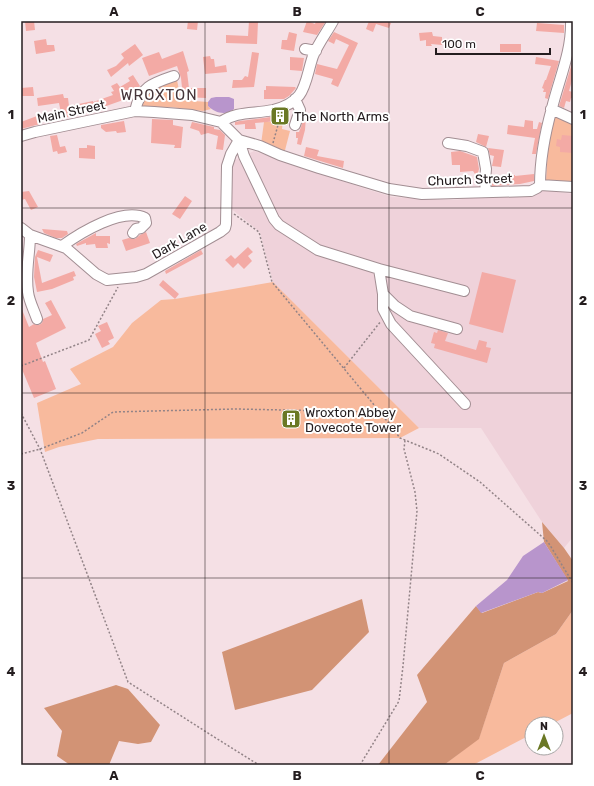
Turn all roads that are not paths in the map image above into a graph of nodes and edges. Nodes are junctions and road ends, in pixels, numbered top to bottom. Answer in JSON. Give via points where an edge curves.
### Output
{"nodes":[{"id":1,"x":333,"y":21,"type":"edge"},
{"id":2,"x":571,"y":21,"type":"edge"},
{"id":3,"x":305,"y":49,"type":"dead end"},
{"id":4,"x":316,"y":51,"type":"junction"},
{"id":5,"x":174,"y":76,"type":"dead end"},
{"id":6,"x":295,"y":99,"type":"junction"},
{"id":7,"x":552,"y":109,"type":"junction"},
{"id":8,"x":135,"y":111,"type":"junction"},
{"id":9,"x":573,"y":119,"type":"edge"},
{"id":10,"x":220,"y":122,"type":"junction"},
{"id":11,"x":295,"y":125,"type":"dead end"},
{"id":12,"x":21,"y":136,"type":"edge"},
{"id":13,"x":239,"y":140,"type":"junction"},
{"id":14,"x":448,"y":143,"type":"dead end"},
{"id":15,"x":540,"y":185,"type":"junction"},
{"id":16,"x":573,"y":187,"type":"edge"},
{"id":17,"x":486,"y":192,"type":"junction"},
{"id":18,"x":21,"y":228,"type":"edge"},
{"id":19,"x":133,"y":234,"type":"dead end"},
{"id":20,"x":30,"y":235,"type":"junction"},
{"id":21,"x":64,"y":247,"type":"junction"},
{"id":22,"x":379,"y":269,"type":"junction"},
{"id":23,"x":464,"y":291,"type":"dead end"},
{"id":24,"x":383,"y":294,"type":"junction"},
{"id":25,"x":37,"y":319,"type":"dead end"},
{"id":26,"x":457,"y":329,"type":"dead end"},
{"id":27,"x":465,"y":404,"type":"dead end"}],
"edges":[{"from":1,"to":4,"type":"street"},
{"from":2,"to":7,"type":"street","via":[[571,43]]},
{"from":3,"to":4,"type":"street"},
{"from":4,"to":6,"type":"street","via":[[304,88]]},
{"from":5,"to":8,"type":"street","via":[[147,88],[137,102]]},
{"from":6,"to":10,"type":"street","via":[[282,108],[234,114]]},
{"from":6,"to":11,"type":"street","via":[[300,110]]},
{"from":7,"to":9,"type":"street"},
{"from":7,"to":15,"type":"street","via":[[541,155]]},
{"from":8,"to":10,"type":"street","name":"Main Street","via":[[192,115]]},
{"from":8,"to":12,"type":"street","name":"Main Street"},
{"from":10,"to":13,"type":"street","name":"Main Street"},
{"from":13,"to":17,"type":"street","name":"Church Street","via":[[389,189],[422,194]]},
{"from":13,"to":21,"type":"street","name":"Dark Lane","via":[[228,160],[226,224],[220,232],[146,274],[123,279],[106,280]]},
{"from":13,"to":22,"type":"street","via":[[274,219],[318,250]]},
{"from":14,"to":17,"type":"street","via":[[483,152]]},
{"from":15,"to":16,"type":"street"},
{"from":15,"to":17,"type":"street","name":"Church Street","via":[[531,190]]},
{"from":18,"to":20,"type":"street"},
{"from":19,"to":21,"type":"street","via":[[146,223],[139,215],[108,221],[86,231]]},
{"from":20,"to":21,"type":"street"},
{"from":20,"to":25,"type":"street","via":[[27,285]]},
{"from":22,"to":23,"type":"street"},
{"from":22,"to":24,"type":"street"},
{"from":24,"to":26,"type":"street","via":[[410,316]]},
{"from":24,"to":27,"type":"street","via":[[383,309],[391,324]]}]}
